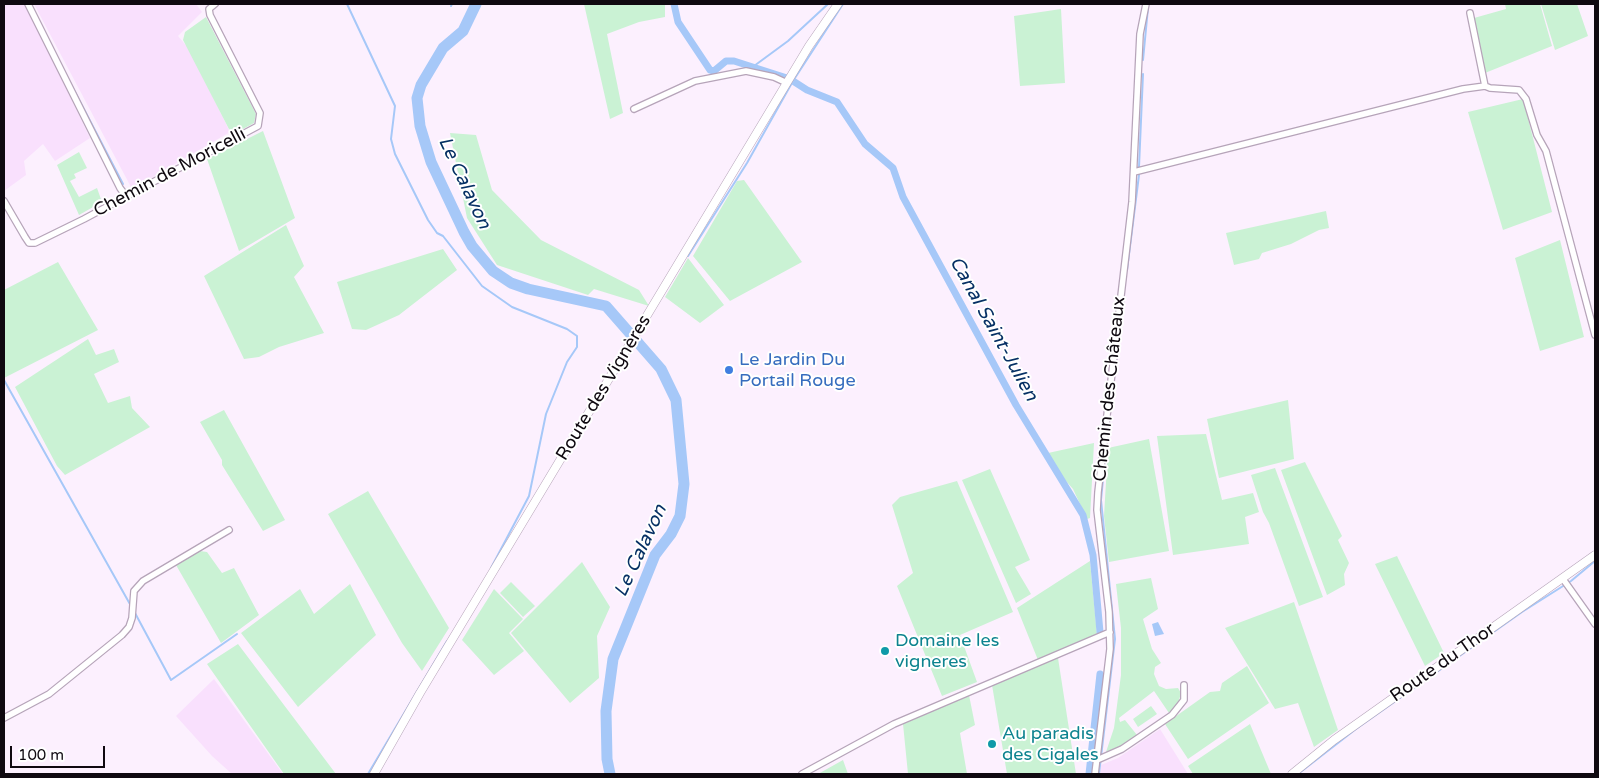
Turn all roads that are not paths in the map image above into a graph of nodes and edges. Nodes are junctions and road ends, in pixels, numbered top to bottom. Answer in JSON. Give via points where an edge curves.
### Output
{"nodes":[{"id":1,"x":28,"y":4,"type":"edge"},
{"id":2,"x":215,"y":4,"type":"edge"},
{"id":3,"x":838,"y":4,"type":"edge"},
{"id":4,"x":1146,"y":4,"type":"edge"},
{"id":5,"x":1470,"y":13,"type":"dead end"},
{"id":6,"x":789,"y":80,"type":"junction"},
{"id":7,"x":1484,"y":86,"type":"junction"},
{"id":8,"x":634,"y":109,"type":"dead end"},
{"id":9,"x":1134,"y":172,"type":"junction"},
{"id":10,"x":126,"y":196,"type":"junction"},
{"id":11,"x":4,"y":201,"type":"edge"},
{"id":12,"x":1595,"y":335,"type":"edge"},
{"id":13,"x":229,"y":530,"type":"dead end"},
{"id":14,"x":1595,"y":555,"type":"edge"},
{"id":15,"x":1563,"y":579,"type":"junction"},
{"id":16,"x":1595,"y":624,"type":"edge"},
{"id":17,"x":1110,"y":632,"type":"junction"},
{"id":18,"x":1184,"y":685,"type":"dead end"},
{"id":19,"x":4,"y":718,"type":"edge"},
{"id":20,"x":1097,"y":760,"type":"junction"},
{"id":21,"x":374,"y":774,"type":"edge"},
{"id":22,"x":802,"y":774,"type":"edge"},
{"id":23,"x":1095,"y":774,"type":"edge"},
{"id":24,"x":1292,"y":774,"type":"edge"}],
"edges":[{"from":1,"to":10,"type":"street"},
{"from":2,"to":10,"type":"street","name":"Chemin de Moricelli","via":[[209,9],[210,16],[260,113],[258,126]]},
{"from":3,"to":6,"type":"street","name":"Route des Vignères"},
{"from":4,"to":9,"type":"street","name":"Chemin des Châteaux","via":[[1140,34]]},
{"from":5,"to":7,"type":"street"},
{"from":6,"to":8,"type":"street","via":[[746,70],[695,81]]},
{"from":6,"to":21,"type":"street","name":"Route des Vignères"},
{"from":7,"to":9,"type":"street"},
{"from":7,"to":12,"type":"street","via":[[1519,90],[1526,98],[1537,135],[1546,151]]},
{"from":9,"to":17,"type":"street","name":"Chemin des Châteaux","via":[[1097,510]]},
{"from":10,"to":11,"type":"street","name":"Chemin de Moricelli","via":[[35,243],[30,243],[25,237]]},
{"from":13,"to":19,"type":"street","via":[[143,581],[134,591],[132,618],[122,635],[49,694]]},
{"from":14,"to":15,"type":"street","name":"Route du Thor"},
{"from":15,"to":16,"type":"street"},
{"from":15,"to":24,"type":"street","name":"Route du Thor","via":[[1334,740]]},
{"from":17,"to":20,"type":"street","name":"Chemin des Châteaux"},
{"from":17,"to":22,"type":"street","via":[[894,724]]},
{"from":18,"to":20,"type":"street","via":[[1184,700],[1172,716],[1122,749]]},
{"from":20,"to":23,"type":"street","name":"Chemin des Châteaux"}]}
